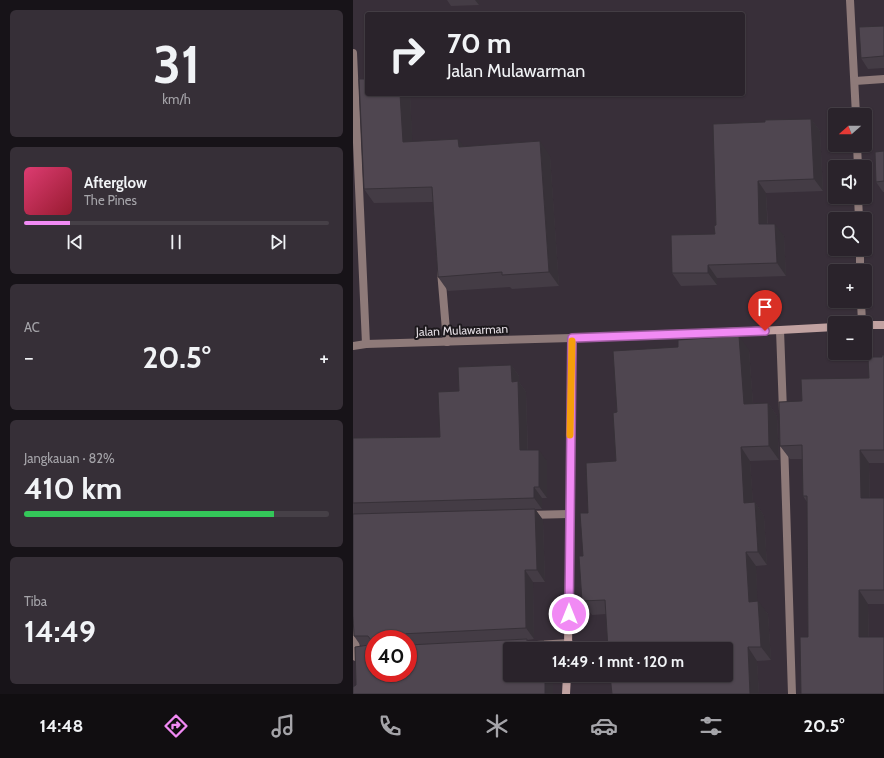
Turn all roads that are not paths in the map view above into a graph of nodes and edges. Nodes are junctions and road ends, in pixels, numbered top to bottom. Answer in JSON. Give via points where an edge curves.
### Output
{"nodes":[{"id":1,"x":850,"y":0,"type":"edge"},
{"id":2,"x":353,"y":53,"type":"edge"},
{"id":3,"x":884,"y":79,"type":"edge"},
{"id":4,"x":855,"y":81,"type":"junction"},
{"id":5,"x":856,"y":108,"type":"edge"},
{"id":6,"x":440,"y":263,"type":"edge"},
{"id":7,"x":872,"y":325,"type":"edge"},
{"id":8,"x":884,"y":325,"type":"edge"},
{"id":9,"x":828,"y":327,"type":"edge"},
{"id":10,"x":780,"y":330,"type":"junction"},
{"id":11,"x":572,"y":338,"type":"junction"},
{"id":12,"x":447,"y":342,"type":"junction"},
{"id":13,"x":366,"y":344,"type":"junction"},
{"id":14,"x":353,"y":346,"type":"edge"},
{"id":15,"x":783,"y":417,"type":"edge"},
{"id":16,"x":783,"y":433,"type":"edge"},
{"id":17,"x":569,"y":514,"type":"junction"},
{"id":18,"x":521,"y":515,"type":"edge"},
{"id":19,"x":355,"y":616,"type":"edge"},
{"id":20,"x":569,"y":642,"type":"edge"},
{"id":21,"x":357,"y":667,"type":"edge"},
{"id":22,"x":567,"y":682,"type":"edge"},
{"id":23,"x":567,"y":694,"type":"edge"},
{"id":24,"x":792,"y":694,"type":"edge"}],
"edges":[{"from":1,"to":4,"type":"street"},
{"from":2,"to":13,"type":"street"},
{"from":3,"to":4,"type":"street"},
{"from":4,"to":5,"type":"street"},
{"from":6,"to":12,"type":"street"},
{"from":7,"to":8,"type":"street"},
{"from":9,"to":10,"type":"street","name":"Jalan Mulawarman"},
{"from":10,"to":11,"type":"street","name":"Jalan Mulawarman"},
{"from":10,"to":15,"type":"street"},
{"from":11,"to":12,"type":"street","name":"Jalan Mulawarman"},
{"from":11,"to":17,"type":"street"},
{"from":12,"to":13,"type":"street","name":"Jalan Mulawarman"},
{"from":13,"to":14,"type":"street","name":"Jalan Mulawarman"},
{"from":16,"to":24,"type":"street"},
{"from":17,"to":18,"type":"street"},
{"from":17,"to":20,"type":"street"},
{"from":19,"to":21,"type":"street","via":[[359,653]]},
{"from":22,"to":23,"type":"street"}]}
